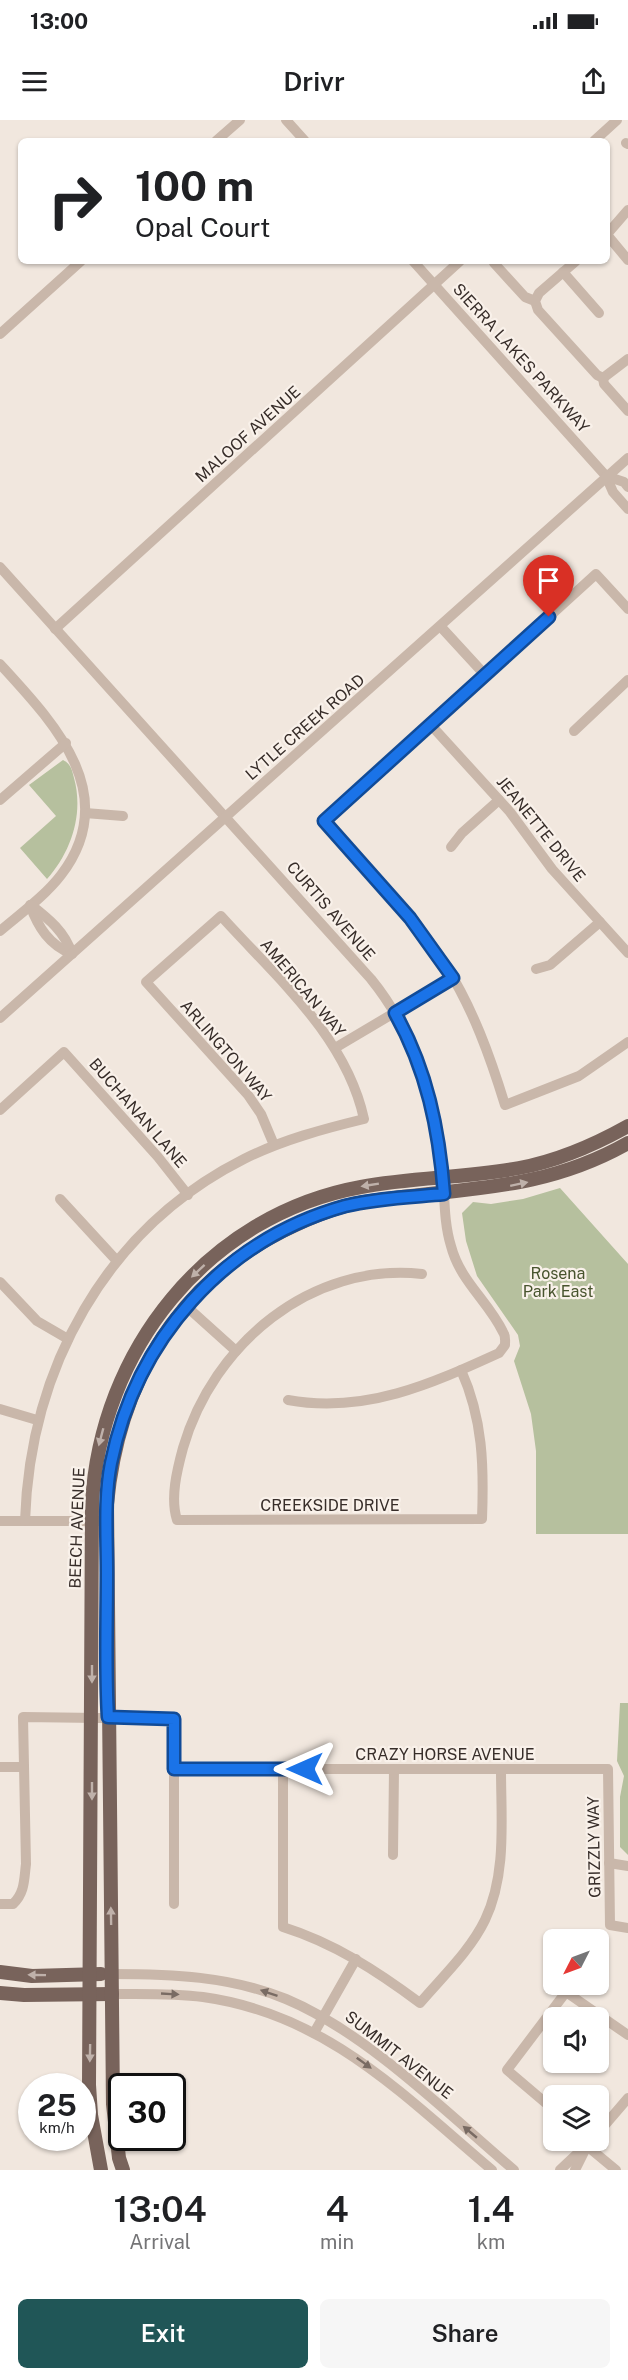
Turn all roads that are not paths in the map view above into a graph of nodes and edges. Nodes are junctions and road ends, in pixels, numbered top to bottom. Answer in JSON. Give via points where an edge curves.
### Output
{"nodes":[{"id":1,"x":240,"y":120,"type":"edge"},
{"id":2,"x":286,"y":120,"type":"edge"},
{"id":3,"x":617,"y":120,"type":"edge"},
{"id":4,"x":219,"y":138,"type":"edge"},
{"id":5,"x":302,"y":138,"type":"edge"},
{"id":6,"x":597,"y":138,"type":"edge"},
{"id":7,"x":628,"y":210,"type":"edge"},
{"id":8,"x":610,"y":227,"type":"edge"},
{"id":9,"x":610,"y":230,"type":"edge"},
{"id":10,"x":628,"y":260,"type":"edge"},
{"id":11,"x":75,"y":264,"type":"edge"},
{"id":12,"x":416,"y":264,"type":"edge"},
{"id":13,"x":457,"y":264,"type":"edge"},
{"id":14,"x":495,"y":264,"type":"edge"},
{"id":15,"x":571,"y":264,"type":"edge"},
{"id":16,"x":563,"y":272,"type":"junction"},
{"id":17,"x":435,"y":284,"type":"junction"},
{"id":18,"x":537,"y":297,"type":"junction"},
{"id":19,"x":599,"y":313,"type":"dead end"},
{"id":20,"x":0,"y":334,"type":"edge"},
{"id":21,"x":628,"y":359,"type":"edge"},
{"id":22,"x":600,"y":377,"type":"junction"},
{"id":23,"x":628,"y":411,"type":"edge"},
{"id":24,"x":628,"y":458,"type":"edge"},
{"id":25,"x":606,"y":476,"type":"junction"},
{"id":26,"x":628,"y":487,"type":"edge"},
{"id":27,"x":628,"y":509,"type":"edge"},
{"id":28,"x":0,"y":567,"type":"edge"},
{"id":29,"x":628,"y":609,"type":"edge"},
{"id":30,"x":441,"y":627,"type":"junction"},
{"id":31,"x":55,"y":629,"type":"junction"},
{"id":32,"x":0,"y":664,"type":"edge"},
{"id":33,"x":486,"y":676,"type":"junction"},
{"id":34,"x":628,"y":680,"type":"edge"},
{"id":35,"x":430,"y":724,"type":"junction"},
{"id":36,"x":574,"y":731,"type":"dead end"},
{"id":37,"x":66,"y":742,"type":"junction"},
{"id":38,"x":0,"y":800,"type":"edge"},
{"id":39,"x":500,"y":800,"type":"junction"},
{"id":40,"x":85,"y":813,"type":"junction"},
{"id":41,"x":123,"y":816,"type":"dead end"},
{"id":42,"x":227,"y":816,"type":"junction"},
{"id":43,"x":451,"y":847,"type":"dead end"},
{"id":44,"x":30,"y":905,"type":"junction"},
{"id":45,"x":221,"y":916,"type":"joint"},
{"id":46,"x":600,"y":922,"type":"junction"},
{"id":47,"x":0,"y":931,"type":"edge"},
{"id":48,"x":628,"y":953,"type":"edge"},
{"id":49,"x":72,"y":954,"type":"junction"},
{"id":50,"x":536,"y":969,"type":"dead end"},
{"id":51,"x":453,"y":978,"type":"junction"},
{"id":52,"x":395,"y":1013,"type":"junction"},
{"id":53,"x":0,"y":1018,"type":"edge"},
{"id":54,"x":628,"y":1042,"type":"edge"},
{"id":55,"x":335,"y":1048,"type":"junction"},
{"id":56,"x":0,"y":1110,"type":"edge"},
{"id":57,"x":628,"y":1126,"type":"edge"},
{"id":58,"x":628,"y":1143,"type":"edge"},
{"id":59,"x":274,"y":1145,"type":"junction"},
{"id":60,"x":443,"y":1177,"type":"junction"},
{"id":61,"x":444,"y":1194,"type":"junction"},
{"id":62,"x":188,"y":1195,"type":"junction"},
{"id":63,"x":60,"y":1199,"type":"dead end"},
{"id":64,"x":117,"y":1261,"type":"junction"},
{"id":65,"x":422,"y":1274,"type":"dead end"},
{"id":66,"x":0,"y":1282,"type":"edge"},
{"id":67,"x":186,"y":1306,"type":"junction"},
{"id":68,"x":68,"y":1339,"type":"junction"},
{"id":69,"x":236,"y":1352,"type":"junction"},
{"id":70,"x":461,"y":1370,"type":"junction"},
{"id":71,"x":288,"y":1400,"type":"dead end"},
{"id":72,"x":0,"y":1410,"type":"edge"},
{"id":73,"x":37,"y":1420,"type":"junction"},
{"id":74,"x":0,"y":1521,"type":"edge"},
{"id":75,"x":25,"y":1521,"type":"junction"},
{"id":76,"x":91,"y":1521,"type":"junction"},
{"id":77,"x":107,"y":1521,"type":"junction"},
{"id":78,"x":92,"y":1717,"type":"junction"},
{"id":79,"x":108,"y":1717,"type":"junction"},
{"id":80,"x":0,"y":1767,"type":"edge"},
{"id":81,"x":24,"y":1767,"type":"junction"},
{"id":82,"x":174,"y":1769,"type":"junction"},
{"id":83,"x":283,"y":1769,"type":"junction"},
{"id":84,"x":394,"y":1769,"type":"junction"},
{"id":85,"x":608,"y":1769,"type":"joint"},
{"id":86,"x":501,"y":1770,"type":"junction"},
{"id":87,"x":393,"y":1855,"type":"dead end"},
{"id":88,"x":609,"y":1863,"type":"junction"},
{"id":89,"x":628,"y":1866,"type":"edge"},
{"id":90,"x":0,"y":1904,"type":"edge"},
{"id":91,"x":174,"y":1904,"type":"dead end"},
{"id":92,"x":628,"y":1928,"type":"edge"},
{"id":93,"x":356,"y":1959,"type":"junction"},
{"id":94,"x":0,"y":1972,"type":"edge"},
{"id":95,"x":92,"y":1974,"type":"junction"},
{"id":96,"x":112,"y":1974,"type":"junction"},
{"id":97,"x":0,"y":1993,"type":"edge"},
{"id":98,"x":91,"y":1994,"type":"junction"},
{"id":99,"x":112,"y":1994,"type":"junction"},
{"id":100,"x":322,"y":2017,"type":"junction"},
{"id":101,"x":314,"y":2033,"type":"junction"},
{"id":102,"x":628,"y":2035,"type":"edge"},
{"id":103,"x":628,"y":2098,"type":"edge"},
{"id":104,"x":543,"y":2101,"type":"edge"},
{"id":105,"x":609,"y":2120,"type":"edge"},
{"id":106,"x":579,"y":2151,"type":"edge"},
{"id":107,"x":586,"y":2151,"type":"edge"},
{"id":108,"x":598,"y":2151,"type":"edge"},
{"id":109,"x":100,"y":2170,"type":"edge"},
{"id":110,"x":123,"y":2170,"type":"edge"},
{"id":111,"x":492,"y":2170,"type":"edge"},
{"id":112,"x":514,"y":2170,"type":"edge"},
{"id":113,"x":560,"y":2170,"type":"edge"},
{"id":114,"x":575,"y":2170,"type":"edge"},
{"id":115,"x":616,"y":2170,"type":"edge"}],
"edges":[{"from":1,"to":4,"type":"street"},
{"from":2,"to":5,"type":"street"},
{"from":3,"to":6,"type":"street"},
{"from":7,"to":8,"type":"street"},
{"from":9,"to":10,"type":"street"},
{"from":11,"to":20,"type":"street"},
{"from":12,"to":17,"type":"street","name":"SIERRA LAKES PARKWAY"},
{"from":13,"to":17,"type":"street","name":"MALOOF AVENUE"},
{"from":14,"to":18,"type":"street","via":[[525,297]]},
{"from":15,"to":16,"type":"street"},
{"from":16,"to":18,"type":"street"},
{"from":16,"to":19,"type":"street"},
{"from":17,"to":25,"type":"street","name":"SIERRA LAKES PARKWAY"},
{"from":17,"to":31,"type":"street","name":"MALOOF AVENUE"},
{"from":18,"to":22,"type":"street","via":[[538,310]]},
{"from":21,"to":22,"type":"street"},
{"from":22,"to":23,"type":"street"},
{"from":24,"to":25,"type":"street","name":"LYTLE CREEK ROAD"},
{"from":25,"to":26,"type":"street","name":"SIERRA LAKES PARKWAY"},
{"from":25,"to":27,"type":"street","name":"SIERRA LAKES PARKWAY","via":[[613,492]]},
{"from":25,"to":30,"type":"street","name":"LYTLE CREEK ROAD"},
{"from":28,"to":31,"type":"street","name":"CURTIS AVENUE"},
{"from":29,"to":33,"type":"street","via":[[596,574]]},
{"from":30,"to":33,"type":"street"},
{"from":30,"to":42,"type":"street","name":"LYTLE CREEK ROAD"},
{"from":31,"to":42,"type":"street","name":"CURTIS AVENUE"},
{"from":32,"to":37,"type":"street","via":[[48,716]]},
{"from":33,"to":35,"type":"street"},
{"from":34,"to":36,"type":"street"},
{"from":35,"to":39,"type":"street","name":"JEANETTE DRIVE"},
{"from":35,"to":51,"type":"street","via":[[324,821],[415,924]]},
{"from":37,"to":38,"type":"street"},
{"from":37,"to":40,"type":"street","via":[[78,766]]},
{"from":39,"to":43,"type":"street"},
{"from":39,"to":46,"type":"street","name":"JEANETTE DRIVE","via":[[546,862]]},
{"from":40,"to":41,"type":"street"},
{"from":40,"to":44,"type":"street","via":[[67,866]]},
{"from":42,"to":49,"type":"street","name":"LYTLE CREEK ROAD"},
{"from":42,"to":52,"type":"street","name":"CURTIS AVENUE","via":[[364,971]]},
{"from":44,"to":47,"type":"street"},
{"from":44,"to":49,"type":"street","via":[[68,940]]},
{"from":45,"to":55,"type":"street","name":"AMERICAN WAY"},
{"from":45,"to":59,"type":"street","name":"ARLINGTON WAY","via":[[146,982],[252,1100]]},
{"from":46,"to":48,"type":"street","name":"JEANETTE DRIVE"},
{"from":46,"to":50,"type":"street","via":[[550,965]]},
{"from":49,"to":53,"type":"street","name":"LYTLE CREEK ROAD"},
{"from":51,"to":52,"type":"street"},
{"from":51,"to":54,"type":"street","via":[[483,1038],[505,1106],[579,1076]]},
{"from":52,"to":55,"type":"street"},
{"from":52,"to":60,"type":"street","name":"CURTIS AVENUE","via":[[426,1084]]},
{"from":55,"to":59,"type":"street","name":"AMERICAN WAY","via":[[358,1096],[364,1119]]},
{"from":56,"to":62,"type":"street","name":"BUCHANAN LANE","via":[[64,1052]]},
{"from":57,"to":60,"type":"main road","name":"BEECH AVENUE","via":[[534,1165]]},
{"from":61,"to":58,"type":"main road","name":"BEECH AVENUE","one_way":true,"via":[[546,1178],[582,1166]]},
{"from":59,"to":62,"type":"street","via":[[224,1170]]},
{"from":60,"to":61,"type":"street","name":"CURTIS AVENUE"},
{"from":60,"to":76,"type":"main road","name":"BEECH AVENUE","one_way":true,"via":[[359,1187],[301,1205],[240,1237],[191,1277],[155,1320],[117,1386],[98,1451]]},
{"from":61,"to":67,"type":"main road","name":"BEECH AVENUE","via":[[363,1202],[308,1219],[231,1263]]},
{"from":61,"to":70,"type":"street","name":"CURTIS AVENUE","via":[[453,1254],[470,1286],[503,1330],[505,1345],[499,1353]]},
{"from":62,"to":64,"type":"street"},
{"from":63,"to":64,"type":"street"},
{"from":64,"to":68,"type":"street"},
{"from":65,"to":69,"type":"street","via":[[382,1272],[333,1283],[279,1312]]},
{"from":66,"to":68,"type":"street","via":[[37,1322]]},
{"from":67,"to":69,"type":"street"},
{"from":67,"to":77,"type":"main road","name":"BEECH AVENUE","via":[[146,1362],[132,1392],[111,1466]]},
{"from":68,"to":73,"type":"street"},
{"from":69,"to":70,"type":"street","name":"CREEKSIDE DRIVE","via":[[208,1391],[185,1442],[176,1481],[177,1520],[482,1519],[481,1435]]},
{"from":70,"to":71,"type":"street","via":[[417,1389],[378,1399],[333,1403]]},
{"from":72,"to":73,"type":"street"},
{"from":73,"to":75,"type":"street"},
{"from":74,"to":75,"type":"street"},
{"from":75,"to":76,"type":"street"},
{"from":76,"to":77,"type":"street"},
{"from":76,"to":78,"type":"main road","name":"BEECH AVENUE","one_way":true},
{"from":77,"to":79,"type":"main road","name":"BEECH AVENUE"},
{"from":78,"to":79,"type":"street"},
{"from":78,"to":81,"type":"street","via":[[23,1717]]},
{"from":78,"to":95,"type":"main road","name":"BEECH AVENUE","one_way":true},
{"from":79,"to":82,"type":"street","via":[[174,1719]]},
{"from":96,"to":79,"type":"main road","name":"BEECH AVENUE","one_way":true},
{"from":80,"to":81,"type":"street"},
{"from":81,"to":90,"type":"street","via":[[23,1887],[14,1904]]},
{"from":82,"to":83,"type":"street","name":"CRAZY HORSE AVENUE"},
{"from":82,"to":91,"type":"street"},
{"from":83,"to":84,"type":"street","name":"CRAZY HORSE AVENUE"},
{"from":83,"to":93,"type":"street","via":[[283,1927]]},
{"from":84,"to":86,"type":"street","name":"CRAZY HORSE AVENUE"},
{"from":84,"to":87,"type":"street"},
{"from":85,"to":86,"type":"street","name":"CRAZY HORSE AVENUE"},
{"from":85,"to":88,"type":"street","name":"GRIZZLY WAY"},
{"from":86,"to":93,"type":"street","via":[[501,1857],[490,1908],[466,1950],[420,2003]]},
{"from":88,"to":89,"type":"street"},
{"from":88,"to":92,"type":"street","name":"GRIZZLY WAY","via":[[610,1925]]},
{"from":93,"to":100,"type":"street"},
{"from":95,"to":94,"type":"main road","name":"SUMMIT AVENUE","one_way":true,"via":[[32,1976]]},
{"from":95,"to":96,"type":"main road","name":"SUMMIT AVENUE"},
{"from":95,"to":98,"type":"main road","name":"BEECH AVENUE"},
{"from":96,"to":99,"type":"main road","name":"BEECH AVENUE"},
{"from":100,"to":96,"type":"street","name":"SUMMIT AVENUE","one_way":true,"via":[[278,1996],[208,1978]]},
{"from":97,"to":98,"type":"main road","name":"SUMMIT AVENUE"},
{"from":98,"to":99,"type":"main road","name":"SUMMIT AVENUE"},
{"from":98,"to":109,"type":"main road","name":"BEECH AVENUE","one_way":true,"via":[[91,2115]]},
{"from":99,"to":101,"type":"street","name":"SUMMIT AVENUE","one_way":true,"via":[[203,1997],[260,2010]]},
{"from":99,"to":110,"type":"main road","name":"BEECH AVENUE","via":[[113,2104]]},
{"from":100,"to":101,"type":"street"},
{"from":112,"to":100,"type":"street","name":"SUMMIT AVENUE","one_way":true,"via":[[375,2053]]},
{"from":101,"to":111,"type":"street","name":"SUMMIT AVENUE","one_way":true,"via":[[365,2063]]},
{"from":102,"to":104,"type":"street","via":[[566,1992],[507,2070]]},
{"from":103,"to":105,"type":"street"},
{"from":106,"to":113,"type":"street"},
{"from":107,"to":114,"type":"street"},
{"from":108,"to":115,"type":"street"}]}
